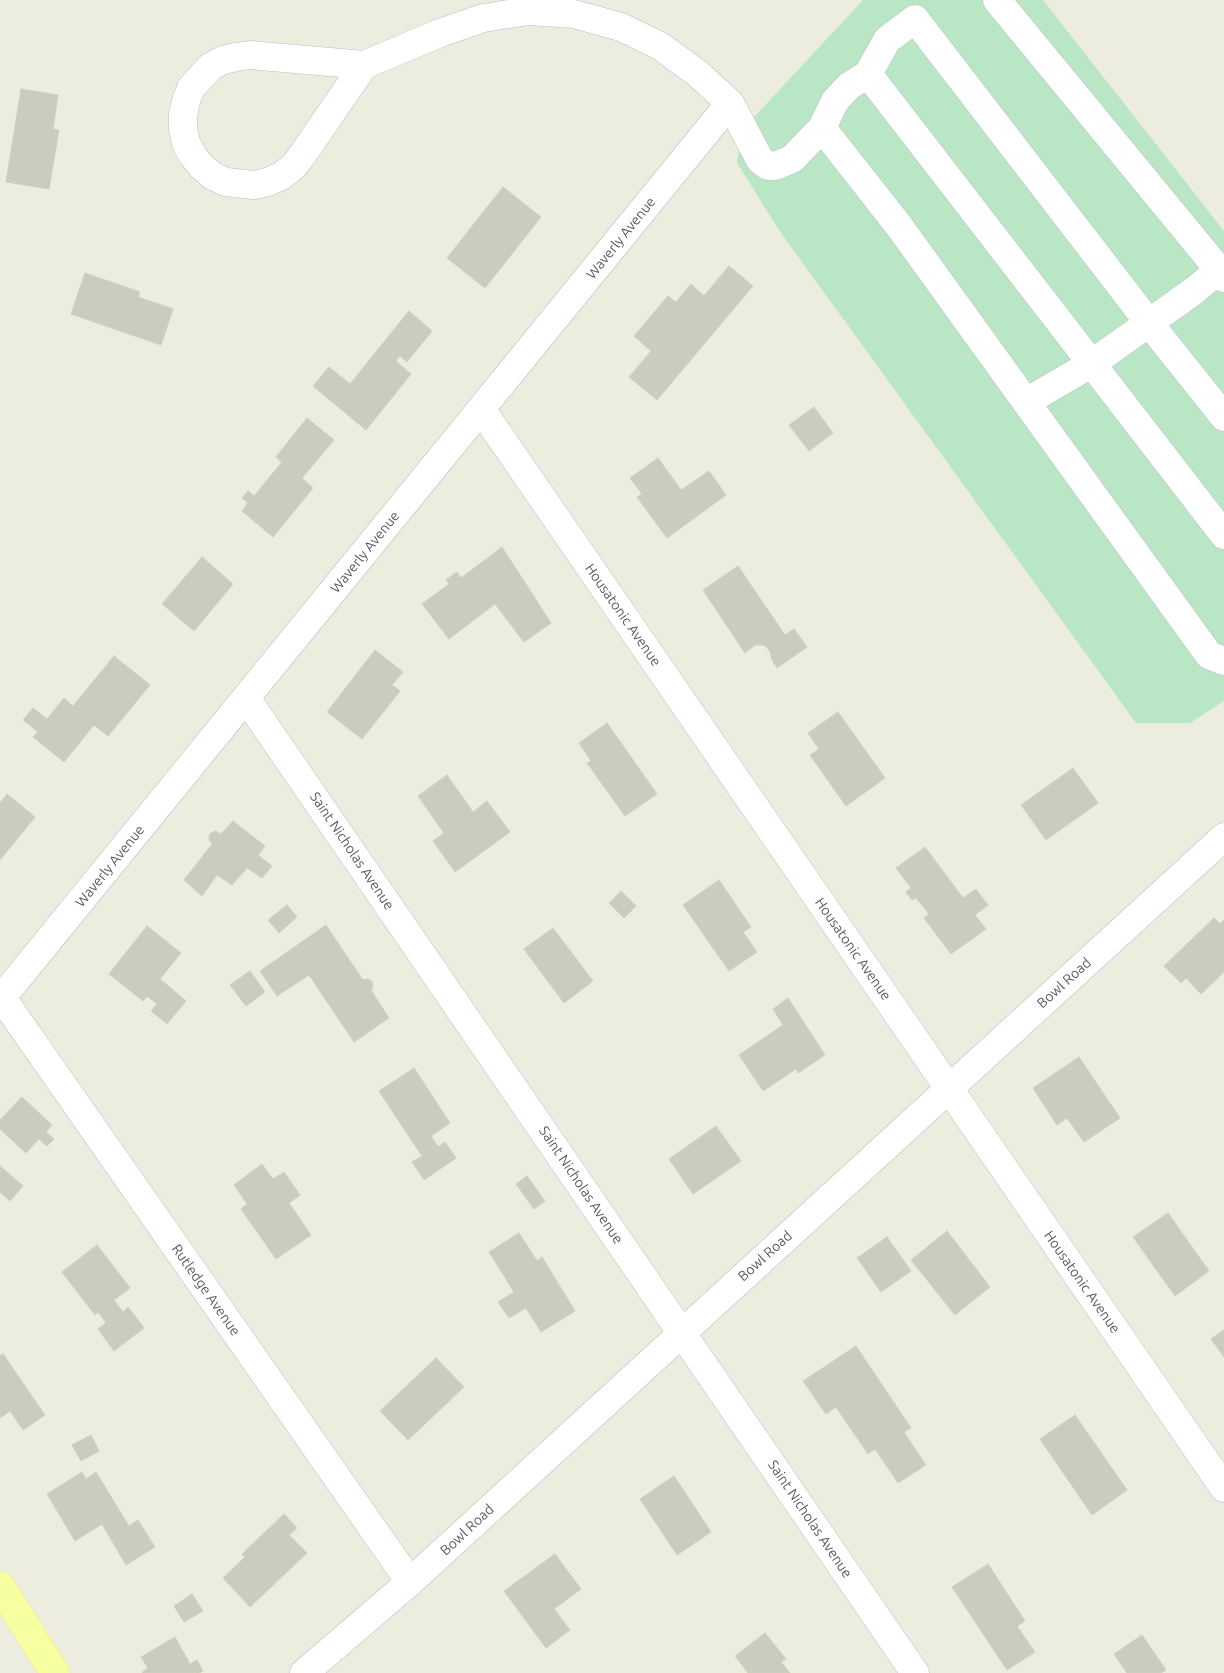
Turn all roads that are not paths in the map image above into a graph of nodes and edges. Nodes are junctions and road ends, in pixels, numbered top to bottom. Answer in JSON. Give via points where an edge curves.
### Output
{"nodes":[{"id":1,"x":997,"y":0,"type":"edge"},
{"id":2,"x":921,"y":9,"type":"edge"},
{"id":3,"x":364,"y":65,"type":"junction"},
{"id":4,"x":868,"y":74,"type":"junction"},
{"id":5,"x":730,"y":103,"type":"junction"},
{"id":6,"x":822,"y":128,"type":"junction"},
{"id":7,"x":1222,"y":274,"type":"edge"},
{"id":8,"x":1149,"y":323,"type":"junction"},
{"id":9,"x":1091,"y":364,"type":"junction"},
{"id":10,"x":1026,"y":402,"type":"junction"},
{"id":11,"x":481,"y":409,"type":"junction"},
{"id":12,"x":1224,"y":417,"type":"edge"},
{"id":13,"x":1224,"y":535,"type":"edge"},
{"id":14,"x":1224,"y":661,"type":"edge"},
{"id":15,"x":246,"y":698,"type":"junction"},
{"id":16,"x":1224,"y":837,"type":"edge"},
{"id":17,"x":1,"y":999,"type":"edge"},
{"id":18,"x":949,"y":1088,"type":"junction"},
{"id":19,"x":682,"y":1332,"type":"junction"},
{"id":20,"x":1224,"y":1488,"type":"edge"},
{"id":21,"x":410,"y":1582,"type":"junction"},
{"id":22,"x":0,"y":1586,"type":"edge"},
{"id":23,"x":54,"y":1673,"type":"edge"},
{"id":24,"x":304,"y":1673,"type":"edge"},
{"id":25,"x":915,"y":1673,"type":"edge"}],
"edges":[{"from":1,"to":7,"type":"street"},
{"from":2,"to":4,"type":"street","via":[[887,40]]},
{"from":2,"to":8,"type":"street"},
{"from":3,"to":3,"type":"street","via":[[250,56],[222,60],[210,67],[191,88],[183,115],[186,143],[193,156],[213,176],[240,185],[268,182],[292,168]]},
{"from":3,"to":5,"type":"street","via":[[483,18],[529,11],[574,14],[621,27],[660,46]]},
{"from":4,"to":6,"type":"street","via":[[849,86],[835,101]]},
{"from":4,"to":9,"type":"street"},
{"from":5,"to":6,"type":"street","via":[[760,160],[768,166],[792,159]]},
{"from":5,"to":11,"type":"street","name":"Waverly Avenue"},
{"from":6,"to":10,"type":"street","via":[[899,226]]},
{"from":7,"to":8,"type":"street"},
{"from":8,"to":9,"type":"street"},
{"from":8,"to":12,"type":"street"},
{"from":9,"to":10,"type":"street"},
{"from":9,"to":13,"type":"street"},
{"from":10,"to":14,"type":"street","via":[[1209,655]]},
{"from":11,"to":15,"type":"street","name":"Waverly Avenue"},
{"from":11,"to":18,"type":"street","name":"Housatonic Avenue"},
{"from":15,"to":17,"type":"street","name":"Waverly Avenue"},
{"from":15,"to":19,"type":"street","name":"Saint Nicholas Avenue"},
{"from":16,"to":18,"type":"street","name":"Bowl Road"},
{"from":17,"to":21,"type":"street","name":"Rutledge Avenue"},
{"from":18,"to":19,"type":"street","name":"Bowl Road"},
{"from":18,"to":20,"type":"street","name":"Housatonic Avenue"},
{"from":19,"to":21,"type":"street","name":"Bowl Road"},
{"from":19,"to":25,"type":"street","name":"Saint Nicholas Avenue"},
{"from":21,"to":24,"type":"street","name":"Bowl Road"},
{"from":22,"to":23,"type":"main road"}]}
